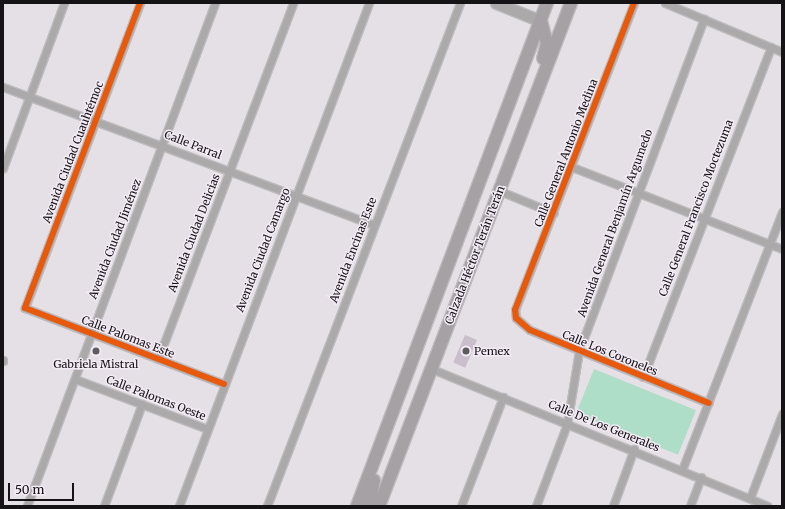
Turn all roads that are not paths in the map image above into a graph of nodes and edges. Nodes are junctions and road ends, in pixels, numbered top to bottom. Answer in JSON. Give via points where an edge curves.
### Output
{"nodes":[{"id":1,"x":64,"y":3,"type":"edge"},
{"id":2,"x":140,"y":3,"type":"edge"},
{"id":3,"x":215,"y":3,"type":"edge"},
{"id":4,"x":293,"y":3,"type":"edge"},
{"id":5,"x":369,"y":3,"type":"edge"},
{"id":6,"x":460,"y":3,"type":"edge"},
{"id":7,"x":496,"y":3,"type":"edge"},
{"id":8,"x":547,"y":3,"type":"edge"},
{"id":9,"x":571,"y":3,"type":"edge"},
{"id":10,"x":634,"y":3,"type":"edge"},
{"id":11,"x":664,"y":3,"type":"edge"},
{"id":12,"x":704,"y":18,"type":"junction"},
{"id":13,"x":541,"y":21,"type":"junction"},
{"id":14,"x":770,"y":47,"type":"junction"},
{"id":15,"x":782,"y":52,"type":"edge"},
{"id":16,"x":3,"y":86,"type":"edge"},
{"id":17,"x":30,"y":97,"type":"junction"},
{"id":18,"x":96,"y":120,"type":"junction"},
{"id":19,"x":522,"y":131,"type":"junction"},
{"id":20,"x":162,"y":145,"type":"junction"},
{"id":21,"x":572,"y":167,"type":"junction"},
{"id":22,"x":3,"y":168,"type":"edge"},
{"id":23,"x":230,"y":170,"type":"junction"},
{"id":24,"x":500,"y":191,"type":"junction"},
{"id":25,"x":638,"y":192,"type":"junction"},
{"id":26,"x":296,"y":195,"type":"junction"},
{"id":27,"x":782,"y":212,"type":"edge"},
{"id":28,"x":554,"y":214,"type":"junction"},
{"id":29,"x":704,"y":217,"type":"junction"},
{"id":30,"x":374,"y":225,"type":"junction"},
{"id":31,"x":770,"y":244,"type":"junction"},
{"id":32,"x":782,"y":249,"type":"edge"},
{"id":33,"x":25,"y":308,"type":"joint"},
{"id":34,"x":515,"y":310,"type":"joint"},
{"id":35,"x":92,"y":333,"type":"junction"},
{"id":36,"x":579,"y":351,"type":"junction"},
{"id":37,"x":158,"y":359,"type":"junction"},
{"id":38,"x":432,"y":369,"type":"junction"},
{"id":39,"x":643,"y":377,"type":"junction"},
{"id":40,"x":75,"y":378,"type":"junction"},
{"id":41,"x":224,"y":384,"type":"junction"},
{"id":42,"x":503,"y":397,"type":"junction"},
{"id":43,"x":709,"y":403,"type":"junction"},
{"id":44,"x":142,"y":404,"type":"junction"},
{"id":45,"x":782,"y":414,"type":"edge"},
{"id":46,"x":567,"y":424,"type":"junction"},
{"id":47,"x":208,"y":429,"type":"junction"},
{"id":48,"x":382,"y":440,"type":"junction"},
{"id":49,"x":634,"y":449,"type":"junction"},
{"id":50,"x":682,"y":470,"type":"junction"},
{"id":51,"x":701,"y":478,"type":"junction"},
{"id":52,"x":750,"y":498,"type":"junction"},
{"id":53,"x":27,"y":506,"type":"edge"},
{"id":54,"x":104,"y":506,"type":"edge"},
{"id":55,"x":179,"y":506,"type":"edge"},
{"id":56,"x":267,"y":506,"type":"edge"},
{"id":57,"x":356,"y":506,"type":"edge"},
{"id":58,"x":369,"y":506,"type":"edge"},
{"id":59,"x":379,"y":506,"type":"edge"},
{"id":60,"x":461,"y":506,"type":"edge"},
{"id":61,"x":536,"y":506,"type":"edge"},
{"id":62,"x":613,"y":506,"type":"edge"},
{"id":63,"x":690,"y":506,"type":"edge"},
{"id":64,"x":766,"y":506,"type":"edge"}],
"edges":[{"from":1,"to":17,"type":"street"},
{"from":2,"to":18,"type":"street","name":"Avenida Ciudad Cuauhtémoc"},
{"from":3,"to":20,"type":"street","name":"Avenida Ciudad Jiménez"},
{"from":4,"to":23,"type":"street","name":"Avenida Ciudad Delicias"},
{"from":5,"to":26,"type":"street","name":"Avenida Ciudad Camargo"},
{"from":6,"to":30,"type":"street","name":"Avenida Encinas Este"},
{"from":7,"to":13,"type":"street"},
{"from":8,"to":13,"type":"main road","name":"Calzada Héctor Terán Terán"},
{"from":9,"to":19,"type":"main road","name":"Calzada Héctor Terán Terán"},
{"from":10,"to":21,"type":"street","name":"Calle General Antonio Medina"},
{"from":11,"to":12,"type":"street"},
{"from":12,"to":14,"type":"street"},
{"from":12,"to":25,"type":"street","name":"Avenida General Benjamín Argumedo"},
{"from":13,"to":19,"type":"main road","via":[[546,33],[545,54],[526,105]]},
{"from":13,"to":48,"type":"main road","name":"Calzada Héctor Terán Terán"},
{"from":14,"to":15,"type":"street"},
{"from":14,"to":29,"type":"street","name":"Calle General Francisco Moctezuma"},
{"from":16,"to":17,"type":"street","name":"Calle Parral"},
{"from":17,"to":18,"type":"street","name":"Calle Parral"},
{"from":17,"to":22,"type":"street"},
{"from":18,"to":20,"type":"street","name":"Calle Parral"},
{"from":18,"to":33,"type":"street","name":"Avenida Ciudad Cuauhtémoc"},
{"from":19,"to":24,"type":"main road","name":"Calzada Héctor Terán Terán"},
{"from":20,"to":23,"type":"street","name":"Calle Parral"},
{"from":20,"to":35,"type":"street","name":"Avenida Ciudad Jiménez"},
{"from":21,"to":25,"type":"street"},
{"from":21,"to":28,"type":"street","name":"Calle General Antonio Medina"},
{"from":23,"to":26,"type":"street","name":"Calle Parral"},
{"from":23,"to":37,"type":"street","name":"Avenida Ciudad Delicias"},
{"from":24,"to":28,"type":"street"},
{"from":24,"to":38,"type":"main road","name":"Calzada Héctor Terán Terán"},
{"from":25,"to":29,"type":"street"},
{"from":25,"to":36,"type":"street","name":"Avenida General Benjamín Argumedo"},
{"from":26,"to":30,"type":"street","name":"Calle Parral"},
{"from":26,"to":41,"type":"street","name":"Avenida Ciudad Camargo"},
{"from":27,"to":31,"type":"street"},
{"from":28,"to":34,"type":"street","name":"Calle General Antonio Medina"},
{"from":29,"to":31,"type":"street"},
{"from":29,"to":39,"type":"street","name":"Calle General Francisco Moctezuma"},
{"from":30,"to":56,"type":"street","name":"Avenida Encinas Este"},
{"from":31,"to":32,"type":"street"},
{"from":31,"to":43,"type":"street"},
{"from":33,"to":35,"type":"street","name":"Calle Palomas Este"},
{"from":34,"to":36,"type":"street","name":"Calle Los Coroneles","via":[[516,318],[523,326]]},
{"from":35,"to":37,"type":"street","name":"Calle Palomas Este"},
{"from":35,"to":40,"type":"street","name":"Avenida Ciudad Jiménez"},
{"from":36,"to":39,"type":"street","name":"Calle Los Coroneles"},
{"from":36,"to":46,"type":"street","name":"Avenida General Benjamín Argumedo"},
{"from":37,"to":41,"type":"street","name":"Calle Palomas Este"},
{"from":38,"to":42,"type":"street","name":"Calle De Los Generales"},
{"from":38,"to":59,"type":"main road","name":"Calzada Héctor Terán Terán"},
{"from":39,"to":43,"type":"street","name":"Calle Los Coroneles"},
{"from":40,"to":44,"type":"street","name":"Calle Palomas Oeste"},
{"from":40,"to":53,"type":"street","name":"Avenida Ciudad Jiménez"},
{"from":41,"to":47,"type":"street","name":"Avenida Ciudad Camargo"},
{"from":42,"to":46,"type":"street","name":"Calle De Los Generales"},
{"from":42,"to":60,"type":"street"},
{"from":43,"to":50,"type":"street"},
{"from":44,"to":47,"type":"street","name":"Calle Palomas Oeste"},
{"from":44,"to":54,"type":"street"},
{"from":45,"to":52,"type":"street"},
{"from":46,"to":49,"type":"street","name":"Calle De Los Generales"},
{"from":46,"to":61,"type":"street","name":"Avenida General Benjamín Argumedo"},
{"from":47,"to":55,"type":"street","name":"Avenida Ciudad Camargo"},
{"from":48,"to":57,"type":"main road","name":"Calzada Héctor Terán Terán"},
{"from":48,"to":58,"type":"main road"},
{"from":49,"to":50,"type":"street","name":"Calle De Los Generales"},
{"from":49,"to":62,"type":"street"},
{"from":50,"to":51,"type":"street","name":"Calle De Los Generales"},
{"from":51,"to":52,"type":"street","name":"Calle De Los Generales"},
{"from":51,"to":63,"type":"street"},
{"from":52,"to":64,"type":"street","name":"Calle De Los Generales"}]}
